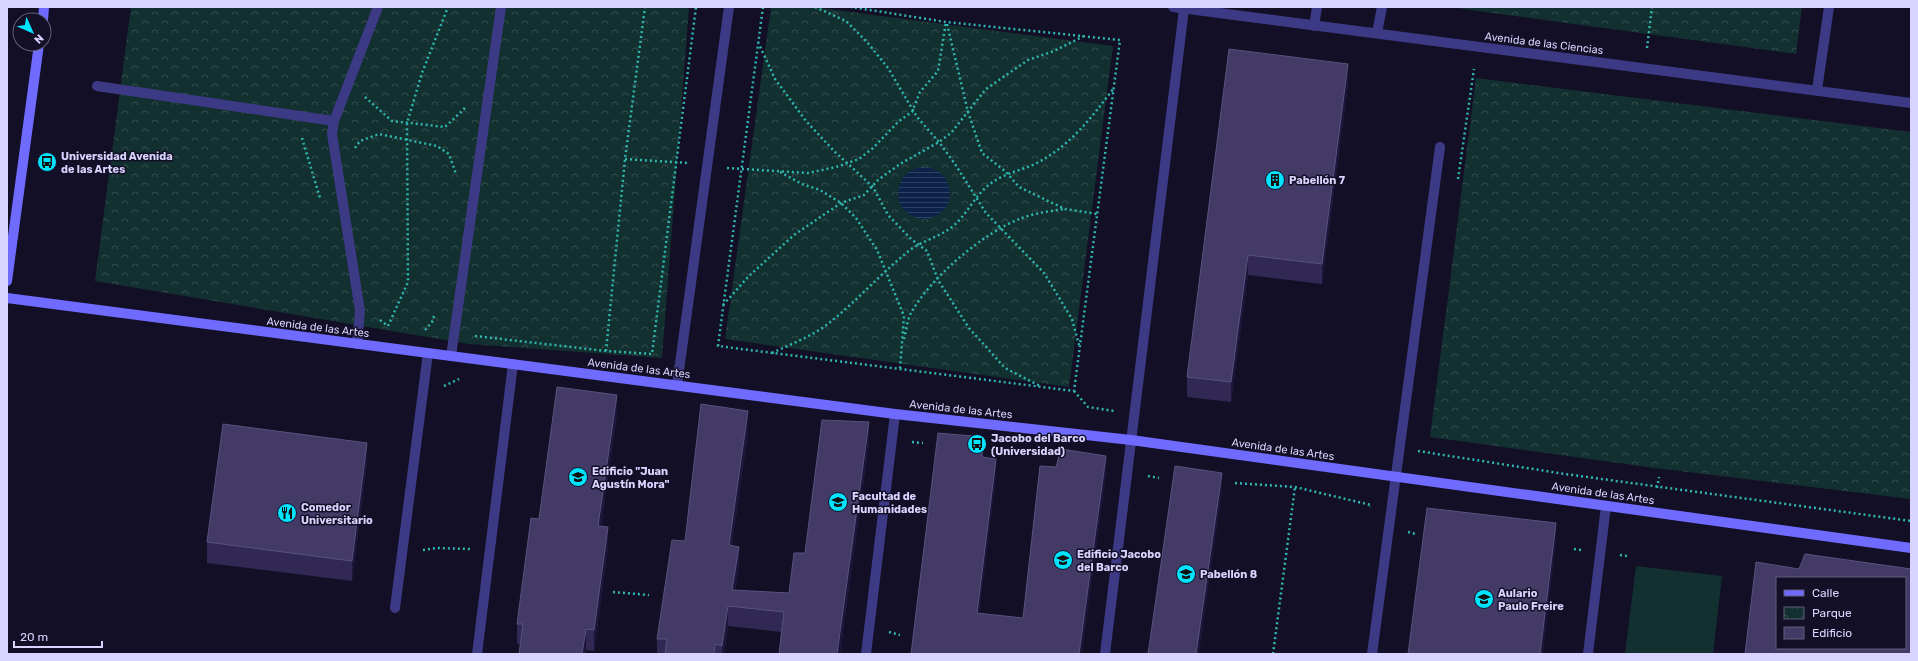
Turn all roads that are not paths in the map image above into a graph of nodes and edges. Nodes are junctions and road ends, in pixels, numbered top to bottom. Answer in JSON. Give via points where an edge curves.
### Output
{"nodes":[{"id":1,"x":378,"y":7,"type":"edge"},
{"id":2,"x":501,"y":7,"type":"edge"},
{"id":3,"x":729,"y":7,"type":"edge"},
{"id":4,"x":1173,"y":7,"type":"edge"},
{"id":5,"x":1316,"y":7,"type":"edge"},
{"id":6,"x":1382,"y":7,"type":"edge"},
{"id":7,"x":1828,"y":7,"type":"edge"},
{"id":8,"x":1184,"y":8,"type":"junction"},
{"id":9,"x":1314,"y":26,"type":"junction"},
{"id":10,"x":1377,"y":33,"type":"junction"},
{"id":11,"x":39,"y":52,"type":"edge"},
{"id":12,"x":97,"y":86,"type":"dead end"},
{"id":13,"x":1817,"y":90,"type":"junction"},
{"id":14,"x":1911,"y":103,"type":"edge"},
{"id":15,"x":334,"y":121,"type":"junction"},
{"id":16,"x":1440,"y":147,"type":"dead end"},
{"id":17,"x":7,"y":281,"type":"edge"},
{"id":18,"x":7,"y":298,"type":"edge"},
{"id":19,"x":356,"y":344,"type":"junction"},
{"id":20,"x":428,"y":353,"type":"junction"},
{"id":21,"x":451,"y":356,"type":"junction"},
{"id":22,"x":513,"y":364,"type":"junction"},
{"id":23,"x":678,"y":385,"type":"junction"},
{"id":24,"x":896,"y":414,"type":"junction"},
{"id":25,"x":1131,"y":440,"type":"junction"},
{"id":26,"x":1396,"y":476,"type":"junction"},
{"id":27,"x":1606,"y":506,"type":"junction"},
{"id":28,"x":1911,"y":548,"type":"edge"},
{"id":29,"x":395,"y":608,"type":"dead end"},
{"id":30,"x":477,"y":654,"type":"edge"},
{"id":31,"x":866,"y":654,"type":"edge"},
{"id":32,"x":1105,"y":654,"type":"edge"},
{"id":33,"x":1372,"y":654,"type":"edge"},
{"id":34,"x":1588,"y":654,"type":"edge"}],
"edges":[{"from":1,"to":15,"type":"street"},
{"from":2,"to":21,"type":"street"},
{"from":3,"to":23,"type":"street"},
{"from":4,"to":8,"type":"street","name":"Avenida de las Ciencias"},
{"from":5,"to":9,"type":"street"},
{"from":6,"to":10,"type":"street"},
{"from":7,"to":13,"type":"street"},
{"from":8,"to":9,"type":"street","name":"Avenida de las Ciencias"},
{"from":8,"to":25,"type":"street"},
{"from":9,"to":10,"type":"street","name":"Avenida de las Ciencias"},
{"from":10,"to":13,"type":"street","name":"Avenida de las Ciencias"},
{"from":11,"to":17,"type":"street"},
{"from":12,"to":15,"type":"street"},
{"from":13,"to":14,"type":"street","name":"Avenida de las Ciencias"},
{"from":15,"to":19,"type":"street","via":[[332,134],[360,311]]},
{"from":16,"to":26,"type":"street"},
{"from":18,"to":19,"type":"street","name":"Avenida de las Artes"},
{"from":19,"to":20,"type":"street","name":"Avenida de las Artes"},
{"from":20,"to":21,"type":"street","name":"Avenida de las Artes"},
{"from":20,"to":29,"type":"street"},
{"from":21,"to":22,"type":"street","name":"Avenida de las Artes"},
{"from":22,"to":23,"type":"street","name":"Avenida de las Artes"},
{"from":22,"to":30,"type":"street"},
{"from":23,"to":24,"type":"street","name":"Avenida de las Artes"},
{"from":24,"to":25,"type":"street","name":"Avenida de las Artes"},
{"from":24,"to":31,"type":"street"},
{"from":25,"to":26,"type":"street","name":"Avenida de las Artes"},
{"from":25,"to":32,"type":"street"},
{"from":26,"to":27,"type":"street","name":"Avenida de las Artes"},
{"from":26,"to":33,"type":"street"},
{"from":27,"to":28,"type":"street","name":"Avenida de las Artes"},
{"from":27,"to":34,"type":"street"}]}
